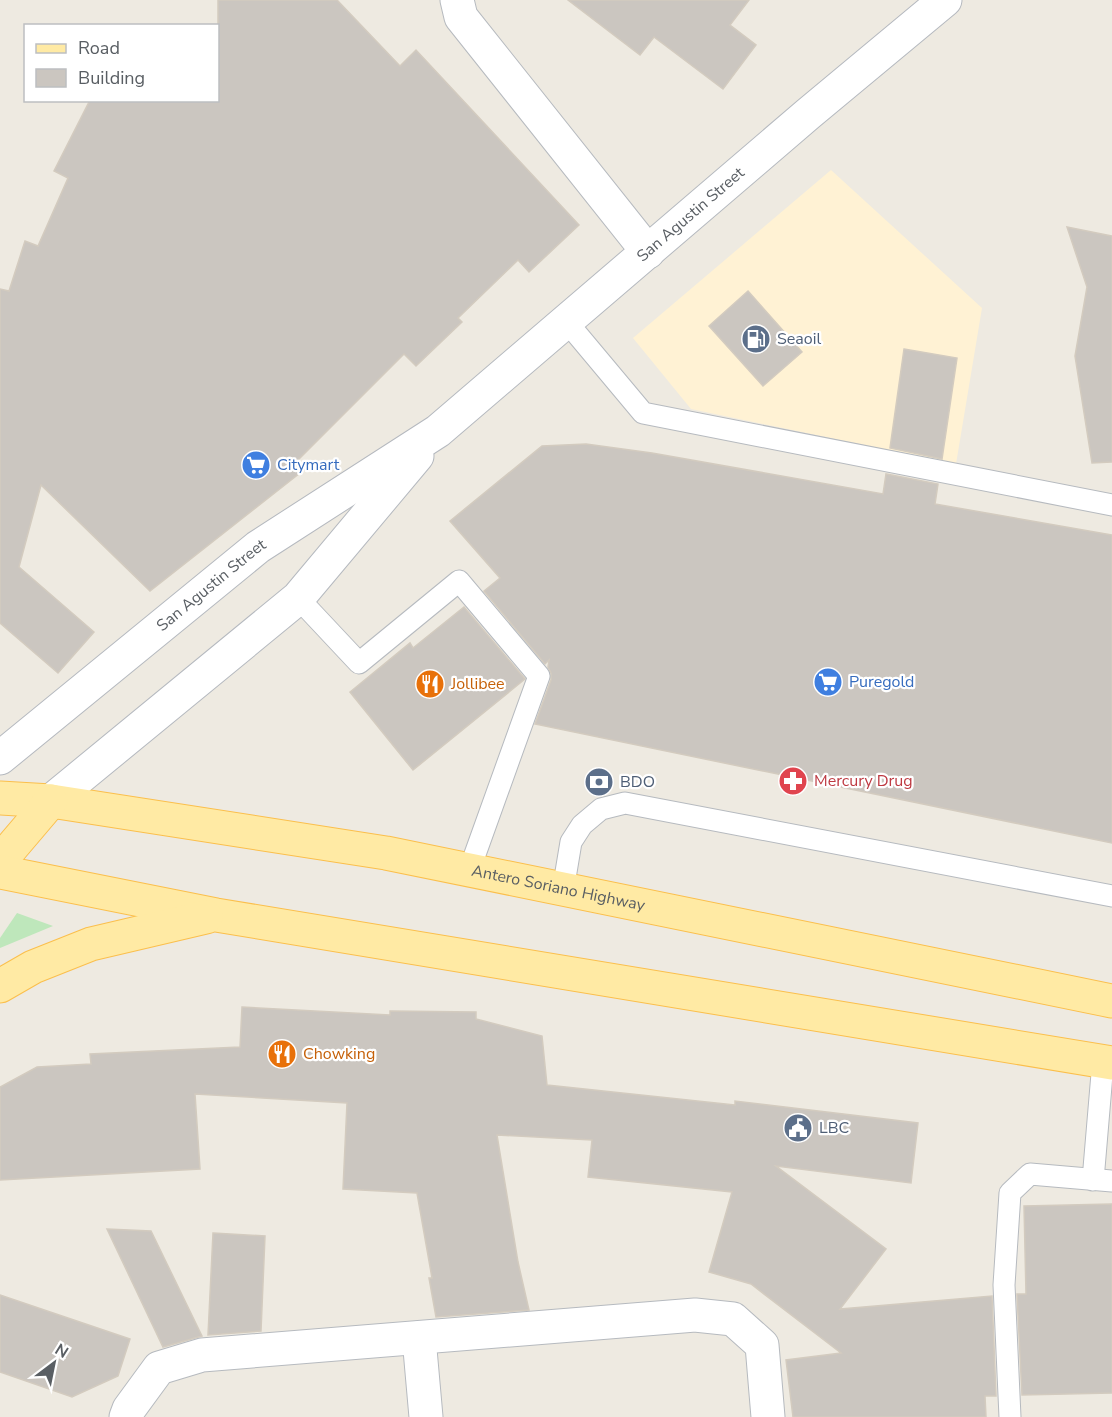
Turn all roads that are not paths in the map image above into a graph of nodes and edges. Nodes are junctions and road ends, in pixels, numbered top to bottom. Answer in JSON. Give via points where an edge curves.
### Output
{"nodes":[{"id":1,"x":457,"y":0,"type":"edge"},
{"id":2,"x":945,"y":0,"type":"edge"},
{"id":3,"x":648,"y":252,"type":"junction"},
{"id":4,"x":566,"y":321,"type":"junction"},
{"id":5,"x":438,"y":431,"type":"junction"},
{"id":6,"x":1112,"y":505,"type":"edge"},
{"id":7,"x":298,"y":598,"type":"junction"},
{"id":8,"x":0,"y":758,"type":"edge"},
{"id":9,"x":0,"y":798,"type":"edge"},
{"id":10,"x":51,"y":801,"type":"junction"},
{"id":11,"x":0,"y":861,"type":"edge"},
{"id":12,"x":469,"y":871,"type":"junction"},
{"id":13,"x":0,"y":872,"type":"edge"},
{"id":14,"x":563,"y":890,"type":"junction"},
{"id":15,"x":1112,"y":896,"type":"edge"},
{"id":16,"x":216,"y":915,"type":"junction"},
{"id":17,"x":0,"y":986,"type":"edge"},
{"id":18,"x":1112,"y":1001,"type":"edge"},
{"id":19,"x":1108,"y":1063,"type":"edge"},
{"id":20,"x":1102,"y":1181,"type":"edge"},
{"id":21,"x":419,"y":1338,"type":"junction"},
{"id":22,"x":126,"y":1417,"type":"edge"},
{"id":23,"x":426,"y":1417,"type":"edge"},
{"id":24,"x":768,"y":1417,"type":"edge"},
{"id":25,"x":1010,"y":1417,"type":"edge"}],
"edges":[{"from":1,"to":3,"type":"main road","via":[[461,16]]},
{"from":2,"to":3,"type":"main road","name":"San Agustin Street"},
{"from":3,"to":4,"type":"main road","name":"San Agustin Street"},
{"from":4,"to":5,"type":"main road","name":"San Agustin Street"},
{"from":4,"to":6,"type":"lane","via":[[643,413]]},
{"from":5,"to":7,"type":"main road","name":"San Agustin Street"},
{"from":5,"to":8,"type":"main road","name":"San Agustin Street","via":[[258,547]]},
{"from":7,"to":10,"type":"main road","name":"San Agustin Street"},
{"from":7,"to":12,"type":"lane","via":[[359,663],[459,581],[539,676]]},
{"from":9,"to":10,"type":"main road","name":"Antero Soriano Highway"},
{"from":10,"to":11,"type":"main road"},
{"from":10,"to":12,"type":"main road","name":"Antero Soriano Highway","via":[[386,853]]},
{"from":12,"to":14,"type":"main road","name":"Antero Soriano Highway"},
{"from":13,"to":16,"type":"main road"},
{"from":14,"to":15,"type":"lane","via":[[571,842],[582,825],[601,809],[625,803]]},
{"from":14,"to":18,"type":"main road","name":"Antero Soriano Highway"},
{"from":16,"to":17,"type":"main road","via":[[91,944],[33,967]]},
{"from":16,"to":19,"type":"main road"},
{"from":19,"to":20,"type":"lane"},
{"from":20,"to":25,"type":"lane","via":[[1030,1174],[1010,1193],[1004,1285]]},
{"from":21,"to":22,"type":"main road","via":[[202,1356],[159,1368]]},
{"from":21,"to":23,"type":"main road"},
{"from":21,"to":24,"type":"main road","via":[[695,1315],[733,1319],[762,1345]]}]}
